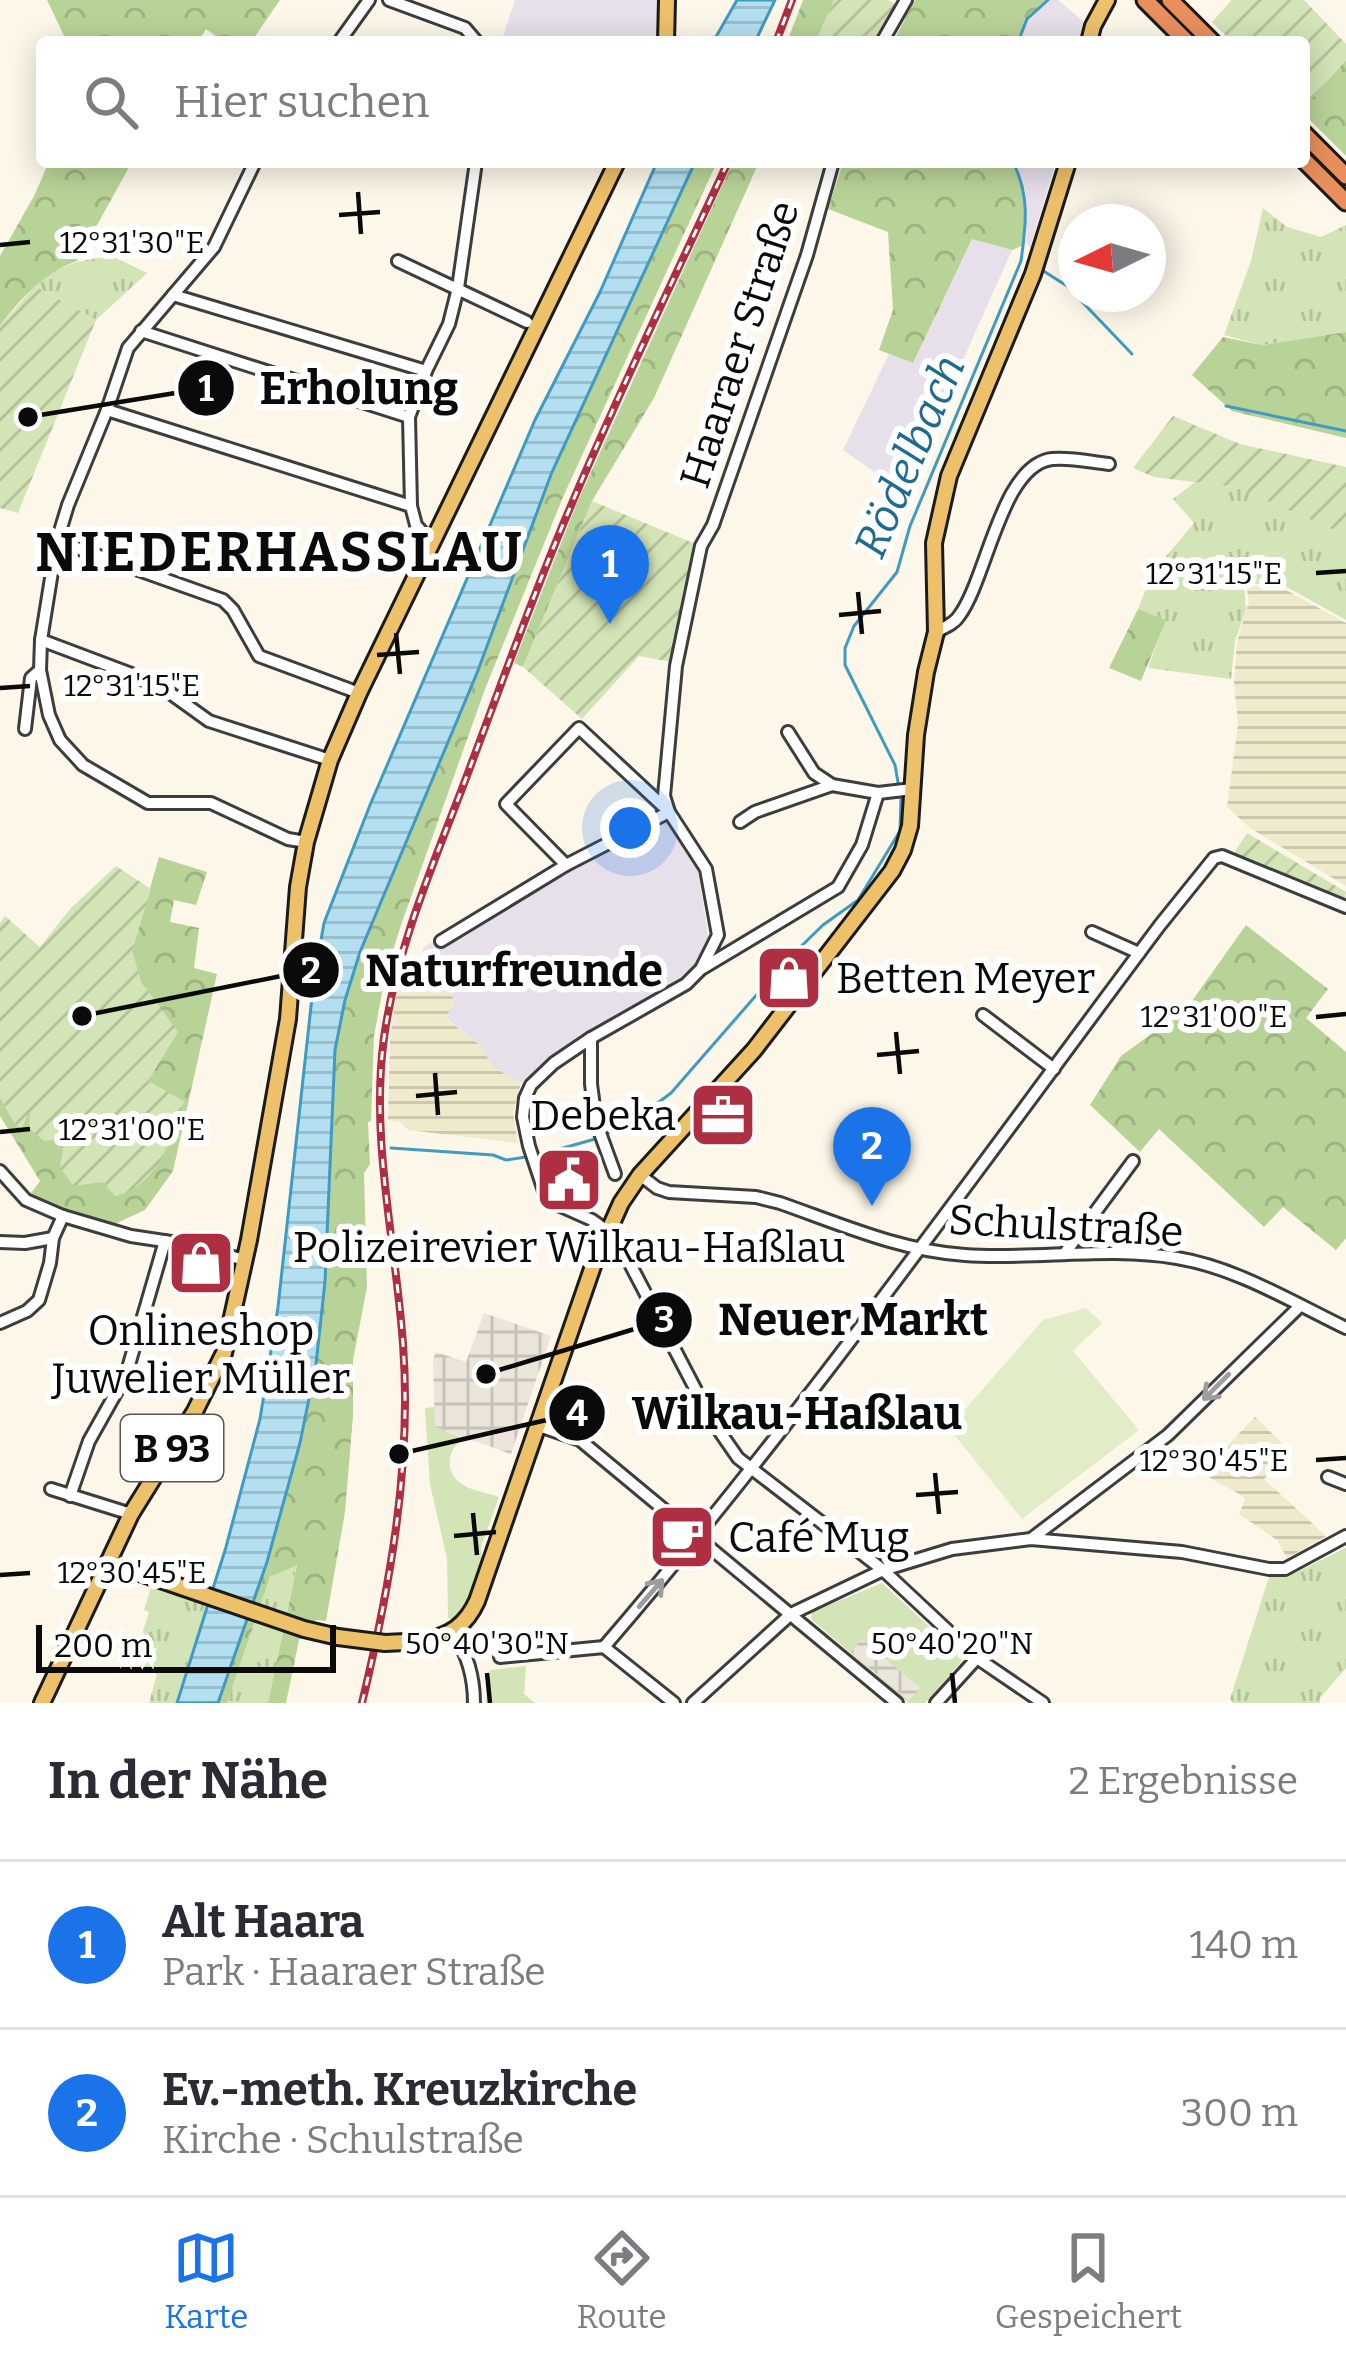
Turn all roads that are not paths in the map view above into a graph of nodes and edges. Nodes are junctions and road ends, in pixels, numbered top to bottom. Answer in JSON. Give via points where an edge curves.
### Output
{"nodes":[{"id":1,"x":369,"y":0,"type":"edge"},
{"id":2,"x":389,"y":0,"type":"edge"},
{"id":3,"x":667,"y":0,"type":"edge"},
{"id":4,"x":906,"y":0,"type":"edge"},
{"id":5,"x":1107,"y":0,"type":"edge"},
{"id":6,"x":1145,"y":0,"type":"edge"},
{"id":7,"x":1170,"y":0,"type":"edge"},
{"id":8,"x":343,"y":36,"type":"edge"},
{"id":9,"x":472,"y":36,"type":"edge"},
{"id":10,"x":666,"y":36,"type":"edge"},
{"id":11,"x":885,"y":36,"type":"edge"},
{"id":12,"x":1090,"y":36,"type":"edge"},
{"id":13,"x":1181,"y":36,"type":"edge"},
{"id":14,"x":1206,"y":36,"type":"edge"},
{"id":15,"x":1310,"y":140,"type":"edge"},
{"id":16,"x":1310,"y":166,"type":"edge"},
{"id":17,"x":252,"y":168,"type":"edge"},
{"id":18,"x":475,"y":168,"type":"edge"},
{"id":19,"x":614,"y":168,"type":"edge"},
{"id":20,"x":831,"y":168,"type":"edge"},
{"id":21,"x":1065,"y":168,"type":"edge"},
{"id":22,"x":1346,"y":176,"type":"edge"},
{"id":23,"x":1346,"y":202,"type":"edge"},
{"id":24,"x":398,"y":262,"type":"dead end"},
{"id":25,"x":458,"y":288,"type":"junction"},
{"id":26,"x":173,"y":295,"type":"junction"},
{"id":27,"x":526,"y":322,"type":"dead end"},
{"id":28,"x":140,"y":331,"type":"junction"},
{"id":29,"x":426,"y":371,"type":"junction"},
{"id":30,"x":107,"y":410,"type":"junction"},
{"id":31,"x":409,"y":417,"type":"junction"},
{"id":32,"x":1109,"y":464,"type":"dead end"},
{"id":33,"x":411,"y":506,"type":"junction"},
{"id":34,"x":56,"y":541,"type":"junction"},
{"id":35,"x":433,"y":544,"type":"junction"},
{"id":36,"x":936,"y":632,"type":"junction"},
{"id":37,"x":41,"y":640,"type":"junction"},
{"id":38,"x":40,"y":670,"type":"junction"},
{"id":39,"x":358,"y":694,"type":"junction"},
{"id":40,"x":25,"y":729,"type":"dead end"},
{"id":41,"x":788,"y":732,"type":"dead end"},
{"id":42,"x":330,"y":760,"type":"junction"},
{"id":43,"x":832,"y":785,"type":"junction"},
{"id":44,"x":908,"y":790,"type":"junction"},
{"id":45,"x":882,"y":792,"type":"junction"},
{"id":46,"x":669,"y":812,"type":"junction"},
{"id":47,"x":740,"y":822,"type":"dead end"},
{"id":48,"x":306,"y":842,"type":"junction"},
{"id":49,"x":566,"y":865,"type":"junction"},
{"id":50,"x":1346,"y":907,"type":"edge"},
{"id":51,"x":1092,"y":932,"type":"dead end"},
{"id":52,"x":441,"y":941,"type":"dead end"},
{"id":53,"x":1139,"y":952,"type":"junction"},
{"id":54,"x":701,"y":969,"type":"junction"},
{"id":55,"x":983,"y":1015,"type":"dead end"},
{"id":56,"x":591,"y":1038,"type":"junction"},
{"id":57,"x":1054,"y":1069,"type":"junction"},
{"id":58,"x":1133,"y":1161,"type":"dead end"},
{"id":59,"x":0,"y":1171,"type":"edge"},
{"id":60,"x":615,"y":1174,"type":"dead end"},
{"id":61,"x":640,"y":1175,"type":"junction"},
{"id":62,"x":63,"y":1216,"type":"junction"},
{"id":63,"x":608,"y":1230,"type":"junction"},
{"id":64,"x":53,"y":1238,"type":"junction"},
{"id":65,"x":165,"y":1241,"type":"junction"},
{"id":66,"x":0,"y":1242,"type":"edge"},
{"id":67,"x":920,"y":1251,"type":"junction"},
{"id":68,"x":1065,"y":1253,"type":"junction"},
{"id":69,"x":245,"y":1259,"type":"junction"},
{"id":70,"x":1300,"y":1306,"type":"junction"},
{"id":71,"x":0,"y":1323,"type":"edge"},
{"id":72,"x":1346,"y":1328,"type":"edge"},
{"id":73,"x":538,"y":1426,"type":"junction"},
{"id":74,"x":752,"y":1470,"type":"junction"},
{"id":75,"x":1328,"y":1477,"type":"dead end"},
{"id":76,"x":1346,"y":1484,"type":"edge"},
{"id":77,"x":51,"y":1490,"type":"dead end"},
{"id":78,"x":70,"y":1496,"type":"junction"},
{"id":79,"x":131,"y":1514,"type":"junction"},
{"id":80,"x":1346,"y":1536,"type":"edge"},
{"id":81,"x":698,"y":1538,"type":"junction"},
{"id":82,"x":1031,"y":1539,"type":"junction"},
{"id":83,"x":108,"y":1562,"type":"junction"},
{"id":84,"x":883,"y":1570,"type":"junction"},
{"id":85,"x":791,"y":1614,"type":"junction"},
{"id":86,"x":454,"y":1632,"type":"junction"},
{"id":87,"x":604,"y":1647,"type":"junction"},
{"id":88,"x":500,"y":1657,"type":"dead end"},
{"id":89,"x":977,"y":1658,"type":"junction"},
{"id":90,"x":42,"y":1703,"type":"edge"},
{"id":91,"x":474,"y":1703,"type":"edge"},
{"id":92,"x":674,"y":1703,"type":"edge"},
{"id":93,"x":693,"y":1703,"type":"edge"},
{"id":94,"x":897,"y":1703,"type":"edge"},
{"id":95,"x":936,"y":1703,"type":"edge"},
{"id":96,"x":1043,"y":1703,"type":"edge"}],
"edges":[{"from":1,"to":8,"type":"street"},
{"from":2,"to":9,"type":"street"},
{"from":3,"to":10,"type":"main road"},
{"from":4,"to":11,"type":"street"},
{"from":5,"to":12,"type":"main road"},
{"from":6,"to":13,"type":"highway"},
{"from":7,"to":14,"type":"highway"},
{"from":15,"to":22,"type":"highway"},
{"from":16,"to":23,"type":"highway"},
{"from":17,"to":26,"type":"street","via":[[214,247]]},
{"from":18,"to":25,"type":"street"},
{"from":19,"to":35,"type":"main road","number":"B 93"},
{"from":20,"to":46,"type":"street","name":"Haaraer Straße","via":[[789,309],[701,546],[676,666],[664,780]]},
{"from":21,"to":36,"type":"main road","via":[[1033,274],[949,476],[934,542]]},
{"from":24,"to":25,"type":"street"},
{"from":25,"to":27,"type":"street"},
{"from":25,"to":29,"type":"street"},
{"from":26,"to":28,"type":"street"},
{"from":26,"to":29,"type":"street"},
{"from":28,"to":30,"type":"street"},
{"from":28,"to":31,"type":"street"},
{"from":29,"to":31,"type":"street"},
{"from":30,"to":33,"type":"street"},
{"from":30,"to":34,"type":"street"},
{"from":31,"to":33,"type":"street"},
{"from":32,"to":36,"type":"street","via":[[1054,459],[1031,468],[1013,489],[957,621]]},
{"from":33,"to":35,"type":"street"},
{"from":34,"to":37,"type":"street"},
{"from":34,"to":39,"type":"street","via":[[224,600],[259,656]]},
{"from":35,"to":39,"type":"main road","number":"B 93"},
{"from":36,"to":44,"type":"main road"},
{"from":37,"to":38,"type":"street"},
{"from":37,"to":42,"type":"street","via":[[134,674],[208,722]]},
{"from":38,"to":40,"type":"street","via":[[31,678]]},
{"from":38,"to":48,"type":"street","via":[[60,740],[83,765],[148,803],[211,802]]},
{"from":39,"to":42,"type":"main road","number":"B 93"},
{"from":41,"to":43,"type":"street"},
{"from":42,"to":48,"type":"main road","number":"B 93"},
{"from":43,"to":45,"type":"street"},
{"from":43,"to":47,"type":"street"},
{"from":44,"to":45,"type":"street"},
{"from":44,"to":61,"type":"main road","via":[[910,826],[892,872],[754,1050]]},
{"from":45,"to":54,"type":"street","via":[[838,887]]},
{"from":46,"to":49,"type":"street"},
{"from":46,"to":49,"type":"street","via":[[579,728],[506,804]]},
{"from":46,"to":54,"type":"street","via":[[710,887],[718,935]]},
{"from":48,"to":69,"type":"main road","number":"B 93","via":[[288,1019]]},
{"from":49,"to":52,"type":"street"},
{"from":50,"to":53,"type":"street","via":[[1218,856]]},
{"from":51,"to":53,"type":"street"},
{"from":53,"to":57,"type":"street"},
{"from":54,"to":56,"type":"street"},
{"from":55,"to":57,"type":"street"},
{"from":56,"to":60,"type":"street","via":[[597,1126]]},
{"from":56,"to":63,"type":"street","via":[[531,1085],[523,1117],[544,1194]]},
{"from":57,"to":67,"type":"street"},
{"from":58,"to":68,"type":"street"},
{"from":59,"to":62,"type":"street","via":[[26,1200]]},
{"from":61,"to":63,"type":"main road"},
{"from":61,"to":67,"type":"street","name":"Schulstraße","via":[[669,1192],[780,1203]]},
{"from":62,"to":64,"type":"street"},
{"from":62,"to":65,"type":"street"},
{"from":63,"to":73,"type":"main road"},
{"from":63,"to":74,"type":"street","via":[[723,1440]]},
{"from":64,"to":66,"type":"street"},
{"from":64,"to":71,"type":"street","via":[[39,1300]]},
{"from":65,"to":69,"type":"street"},
{"from":65,"to":78,"type":"street","via":[[126,1376],[89,1441]]},
{"from":67,"to":68,"type":"street","name":"Schulstraße"},
{"from":67,"to":74,"type":"street"},
{"from":68,"to":70,"type":"street","name":"Schulstraße","via":[[1173,1257],[1220,1268]]},
{"from":69,"to":79,"type":"main road","number":"B 93","via":[[216,1373]]},
{"from":70,"to":72,"type":"street","name":"Schulstraße"},
{"from":70,"to":82,"type":"street","one_way":true,"via":[[1168,1435]]},
{"from":73,"to":81,"type":"street","via":[[580,1440]]},
{"from":73,"to":86,"type":"main road","via":[[477,1601]]},
{"from":74,"to":81,"type":"street"},
{"from":74,"to":84,"type":"street"},
{"from":75,"to":76,"type":"street"},
{"from":77,"to":78,"type":"street"},
{"from":78,"to":79,"type":"street"},
{"from":79,"to":83,"type":"main road","number":"B 93"},
{"from":80,"to":82,"type":"street","via":[[1285,1569]]},
{"from":81,"to":85,"type":"street"},
{"from":87,"to":81,"type":"street","one_way":true},
{"from":82,"to":84,"type":"street","via":[[952,1549]]},
{"from":83,"to":86,"type":"main road","bridge":true,"via":[[338,1637],[385,1643]]},
{"from":83,"to":90,"type":"main road","number":"B 93"},
{"from":84,"to":85,"type":"street"},
{"from":84,"to":89,"type":"street"},
{"from":85,"to":93,"type":"street"},
{"from":85,"to":94,"type":"street"},
{"from":86,"to":91,"type":"street"},
{"from":87,"to":88,"type":"street"},
{"from":87,"to":92,"type":"street"},
{"from":89,"to":95,"type":"street"},
{"from":89,"to":96,"type":"street"}]}
